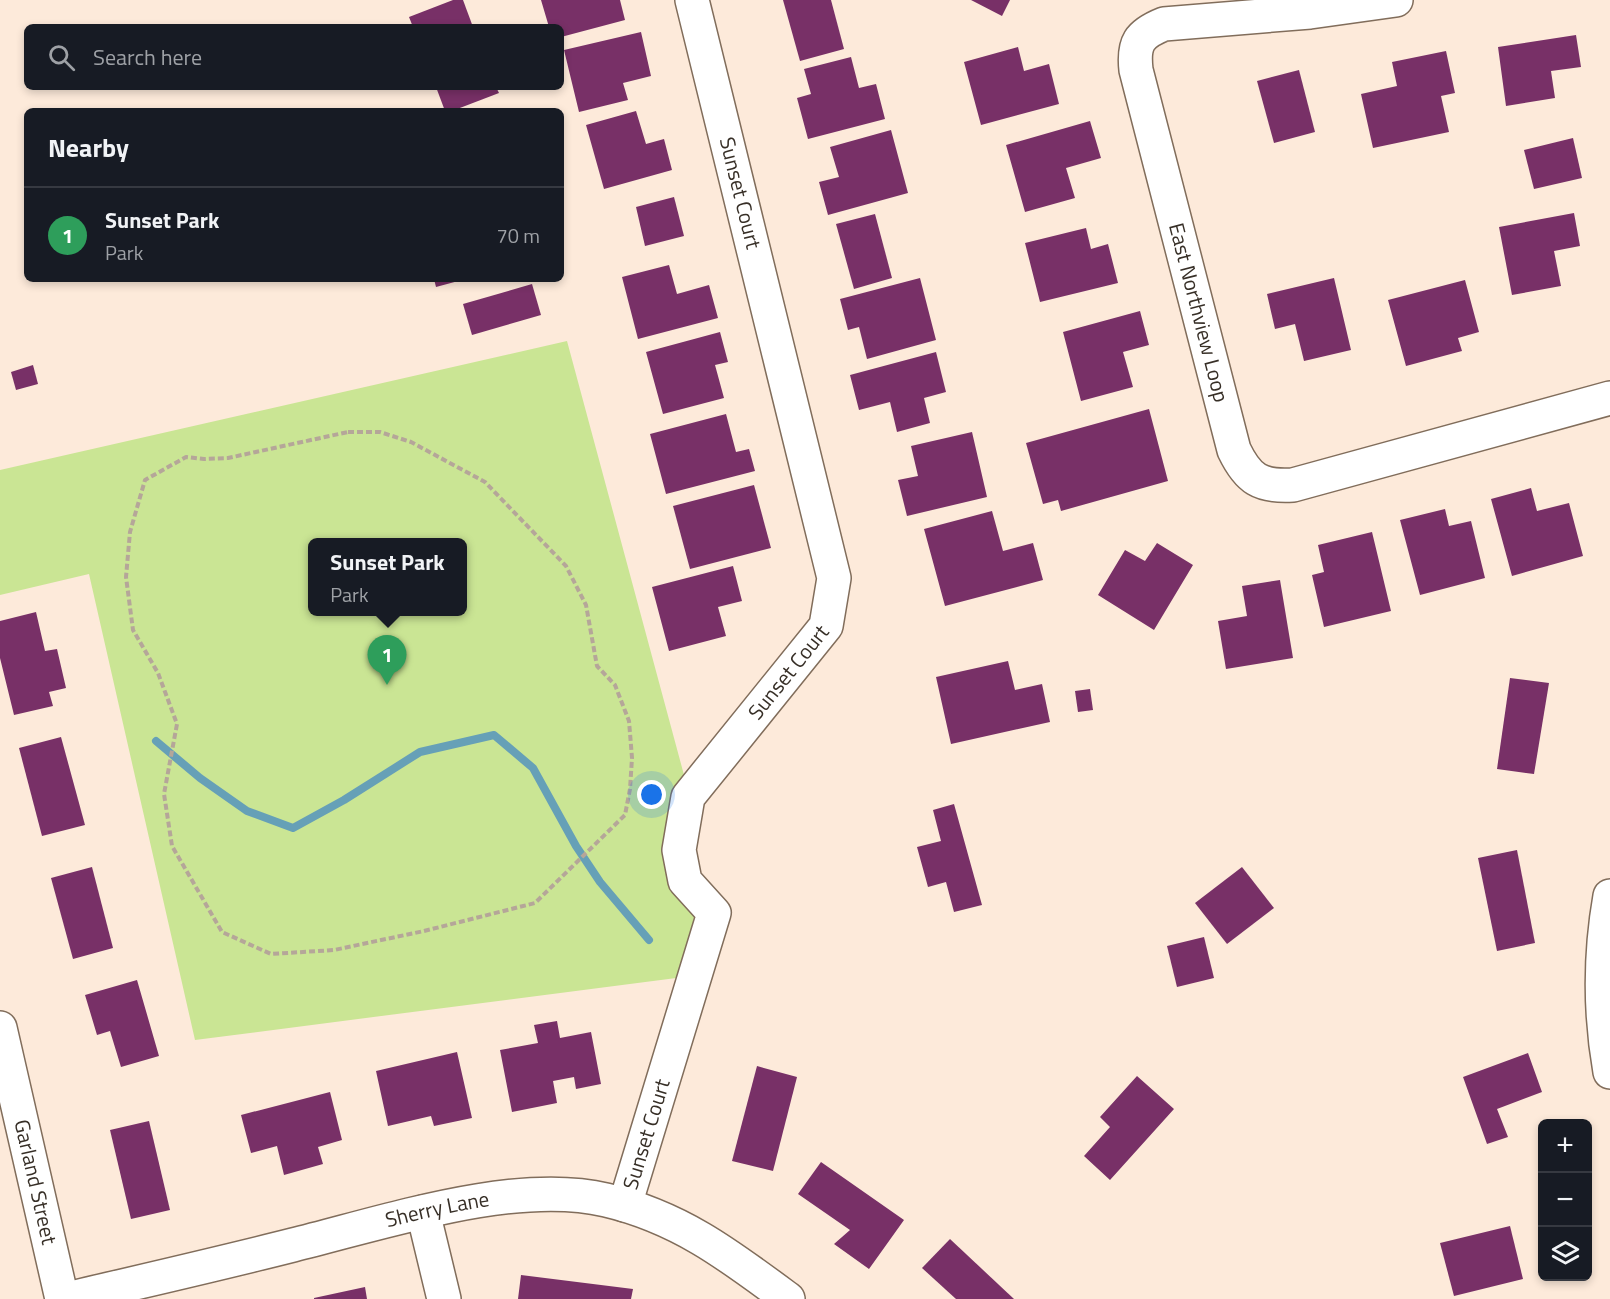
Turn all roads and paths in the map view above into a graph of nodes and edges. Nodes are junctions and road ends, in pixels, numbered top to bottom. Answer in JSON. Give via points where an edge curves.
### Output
{"nodes":[{"id":1,"x":692,"y":0,"type":"edge"},
{"id":2,"x":1396,"y":0,"type":"edge"},
{"id":3,"x":1610,"y":398,"type":"edge"},
{"id":4,"x":625,"y":815,"type":"joint"},
{"id":5,"x":1610,"y":896,"type":"edge"},
{"id":6,"x":1607,"y":1011,"type":"edge"},
{"id":7,"x":0,"y":1028,"type":"edge"},
{"id":8,"x":1610,"y":1072,"type":"edge"},
{"id":9,"x":625,"y":1205,"type":"junction"},
{"id":10,"x":423,"y":1212,"type":"junction"},
{"id":11,"x":62,"y":1299,"type":"edge"},
{"id":12,"x":67,"y":1299,"type":"edge"},
{"id":13,"x":444,"y":1299,"type":"edge"},
{"id":14,"x":788,"y":1299,"type":"edge"}],
"edges":[{"from":1,"to":9,"type":"street","name":"Sunset Court","via":[[834,578],[826,626],[688,798],[679,850],[685,880],[714,912]]},
{"from":2,"to":3,"type":"street","name":"East Northview Loop","via":[[1310,12],[1164,24],[1148,30],[1138,41],[1134,55],[1136,70],[1234,450],[1243,468],[1256,480],[1274,486],[1293,485]]},
{"from":4,"to":4,"type":"path","via":[[535,903],[334,950],[271,954],[222,932],[172,846],[164,794],[177,724],[158,673],[134,630],[126,577],[130,532],[145,480],[186,457],[228,458],[348,432],[380,432],[411,442],[485,482],[566,566],[586,605],[597,666],[615,686],[628,721],[632,758]]},
{"from":5,"to":6,"type":"street","via":[[1603,963]]},
{"from":6,"to":8,"type":"street"},
{"from":7,"to":11,"type":"street","name":"Garland Street"},
{"from":9,"to":10,"type":"street","name":"Sherry Lane","via":[[603,1199],[532,1194]]},
{"from":9,"to":14,"type":"street","name":"Sherry Lane","via":[[668,1220],[701,1238]]},
{"from":10,"to":12,"type":"street","name":"Sherry Lane"},
{"from":10,"to":13,"type":"street"}]}
